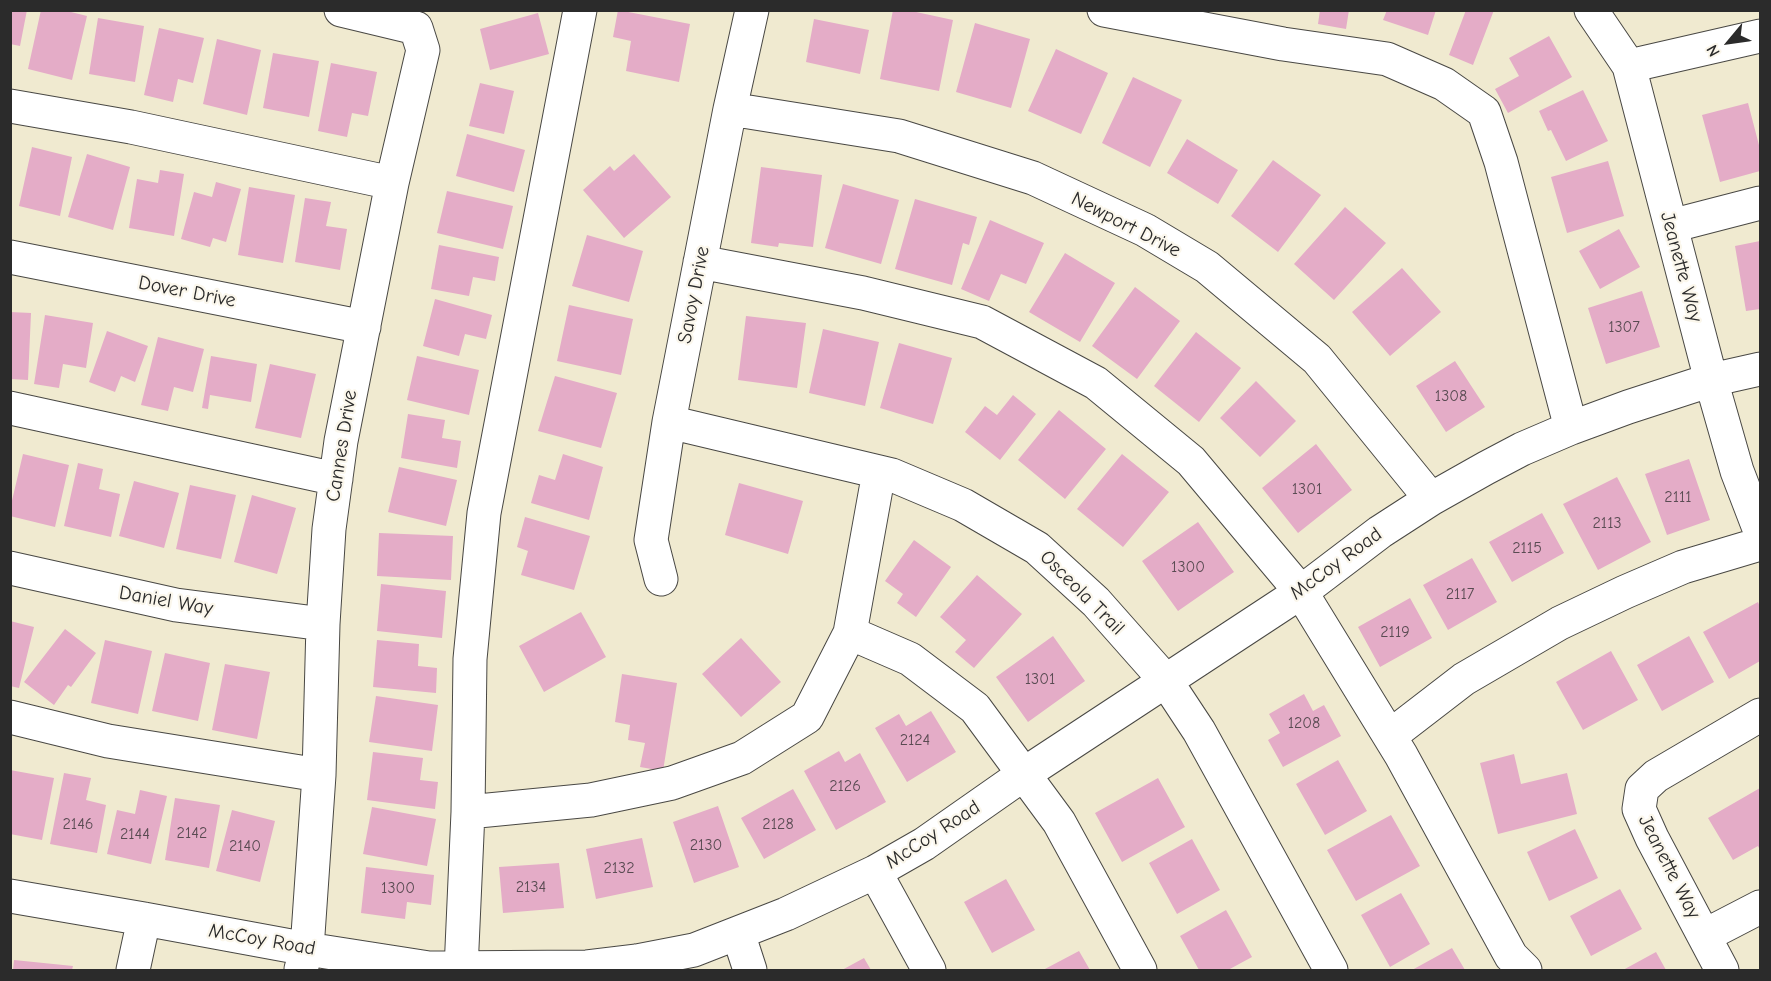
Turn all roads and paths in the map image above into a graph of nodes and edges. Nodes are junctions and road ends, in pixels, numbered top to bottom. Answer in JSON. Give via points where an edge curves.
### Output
{"nodes":[{"id":1,"x":580,"y":10,"type":"edge"},
{"id":2,"x":752,"y":10,"type":"edge"},
{"id":3,"x":1104,"y":10,"type":"edge"},
{"id":4,"x":1591,"y":10,"type":"edge"},
{"id":5,"x":359,"y":12,"type":"edge"},
{"id":6,"x":1761,"y":36,"type":"edge"},
{"id":7,"x":1629,"y":66,"type":"junction"},
{"id":8,"x":10,"y":106,"type":"edge"},
{"id":9,"x":730,"y":109,"type":"junction"},
{"id":10,"x":392,"y":183,"type":"junction"},
{"id":11,"x":1761,"y":203,"type":"edge"},
{"id":12,"x":1671,"y":226,"type":"junction"},
{"id":13,"x":10,"y":257,"type":"edge"},
{"id":14,"x":700,"y":262,"type":"junction"},
{"id":15,"x":364,"y":327,"type":"junction"},
{"id":16,"x":1761,"y":369,"type":"edge"},
{"id":17,"x":1711,"y":380,"type":"junction"},
{"id":18,"x":10,"y":408,"type":"edge"},
{"id":19,"x":669,"y":422,"type":"junction"},
{"id":20,"x":1571,"y":428,"type":"junction"},
{"id":21,"x":879,"y":472,"type":"junction"},
{"id":22,"x":336,"y":479,"type":"junction"},
{"id":23,"x":1431,"y":499,"type":"junction"},
{"id":24,"x":1761,"y":531,"type":"edge"},
{"id":25,"x":1761,"y":544,"type":"edge"},
{"id":26,"x":10,"y":568,"type":"edge"},
{"id":27,"x":661,"y":579,"type":"dead end"},
{"id":28,"x":1300,"y":591,"type":"junction"},
{"id":29,"x":323,"y":624,"type":"junction"},
{"id":30,"x":850,"y":633,"type":"junction"},
{"id":31,"x":1166,"y":681,"type":"junction"},
{"id":32,"x":1761,"y":715,"type":"edge"},
{"id":33,"x":10,"y":717,"type":"edge"},
{"id":34,"x":1390,"y":736,"type":"junction"},
{"id":35,"x":1024,"y":774,"type":"junction"},
{"id":36,"x":319,"y":775,"type":"junction"},
{"id":37,"x":468,"y":812,"type":"junction"},
{"id":38,"x":875,"y":872,"type":"junction"},
{"id":39,"x":10,"y":896,"type":"edge"},
{"id":40,"x":1761,"y":907,"type":"edge"},
{"id":41,"x":144,"y":919,"type":"junction"},
{"id":42,"x":738,"y":933,"type":"junction"},
{"id":43,"x":1704,"y":936,"type":"junction"},
{"id":44,"x":304,"y":960,"type":"edge"},
{"id":45,"x":462,"y":969,"type":"edge"},
{"id":46,"x":588,"y":969,"type":"edge"},
{"id":47,"x":133,"y":970,"type":"edge"},
{"id":48,"x":750,"y":970,"type":"edge"},
{"id":49,"x":929,"y":970,"type":"edge"},
{"id":50,"x":1140,"y":970,"type":"edge"},
{"id":51,"x":1331,"y":970,"type":"edge"},
{"id":52,"x":1525,"y":970,"type":"edge"},
{"id":53,"x":1722,"y":970,"type":"edge"}],
"edges":[{"from":1,"to":37,"type":"street","via":[[484,513],[470,659]]},
{"from":2,"to":9,"type":"street","name":"Savoy Drive"},
{"from":3,"to":20,"type":"street","via":[[1387,59],[1444,84],[1484,112],[1501,162]]},
{"from":4,"to":7,"type":"street","name":"Jeanette Way"},
{"from":5,"to":10,"type":"street","name":"Cannes Drive","via":[[416,28],[423,50]]},
{"from":6,"to":7,"type":"street"},
{"from":7,"to":12,"type":"street","name":"Jeanette Way"},
{"from":8,"to":10,"type":"street","via":[[131,127]]},
{"from":9,"to":14,"type":"street","name":"Savoy Drive"},
{"from":9,"to":23,"type":"street","name":"Newport Drive","via":[[899,136],[1033,178],[1145,230],[1207,267],[1317,359]]},
{"from":10,"to":15,"type":"street","name":"Cannes Drive"},
{"from":11,"to":12,"type":"street"},
{"from":12,"to":17,"type":"street","name":"Jeanette Way"},
{"from":13,"to":15,"type":"street","name":"Dover Drive"},
{"from":14,"to":19,"type":"street","name":"Savoy Drive"},
{"from":14,"to":28,"type":"street","via":[[863,293],[982,322],[1096,383],[1191,461]]},
{"from":15,"to":22,"type":"street","name":"Cannes Drive"},
{"from":16,"to":17,"type":"street","name":"McCoy Road"},
{"from":17,"to":20,"type":"street","name":"McCoy Road"},
{"from":17,"to":24,"type":"street","name":"Jeanette Way","via":[[1737,471]]},
{"from":18,"to":22,"type":"street"},
{"from":19,"to":21,"type":"street","name":"Osceola Trail"},
{"from":19,"to":27,"type":"street","name":"Savoy Drive","via":[[651,540]]},
{"from":20,"to":23,"type":"street","name":"McCoy Road","via":[[1522,449]]},
{"from":21,"to":30,"type":"street"},
{"from":21,"to":31,"type":"street","name":"Osceola Trail","via":[[963,505],[1037,548],[1096,602]]},
{"from":22,"to":29,"type":"street","name":"Cannes Drive"},
{"from":23,"to":28,"type":"street","name":"McCoy Road","via":[[1380,531]]},
{"from":25,"to":34,"type":"street","via":[[1683,567],[1560,623],[1464,679]]},
{"from":26,"to":29,"type":"street","name":"Daniel Way","via":[[176,605]]},
{"from":28,"to":31,"type":"street","name":"McCoy Road"},
{"from":28,"to":34,"type":"street"},
{"from":29,"to":36,"type":"street","name":"Cannes Drive"},
{"from":30,"to":35,"type":"street","via":[[910,658],[975,708]]},
{"from":30,"to":37,"type":"street","via":[[807,717],[742,758],[672,783],[591,800]]},
{"from":31,"to":35,"type":"street","name":"McCoy Road"},
{"from":31,"to":51,"type":"street","name":"Osceola Trail","via":[[1199,731]]},
{"from":32,"to":43,"type":"street","name":"Jeanette Way","via":[[1656,776],[1642,789],[1639,809]]},
{"from":33,"to":36,"type":"street","via":[[108,741]]},
{"from":34,"to":52,"type":"street","via":[[1511,956]]},
{"from":35,"to":38,"type":"street","name":"McCoy Road","via":[[924,844]]},
{"from":35,"to":50,"type":"street","via":[[1059,822]]},
{"from":36,"to":44,"type":"street","name":"Cannes Drive"},
{"from":37,"to":45,"type":"street"},
{"from":38,"to":42,"type":"street","name":"McCoy Road"},
{"from":38,"to":49,"type":"street"},
{"from":39,"to":41,"type":"street","name":"McCoy Road"},
{"from":40,"to":43,"type":"street"},
{"from":41,"to":44,"type":"street","name":"McCoy Road"},
{"from":41,"to":47,"type":"street"},
{"from":42,"to":46,"type":"street","name":"McCoy Road","via":[[694,950]]},
{"from":42,"to":48,"type":"street"},
{"from":43,"to":53,"type":"street","name":"Jeanette Way"},
{"from":44,"to":45,"type":"street","name":"McCoy Road"},
{"from":45,"to":46,"type":"street","name":"McCoy Road"}]}
